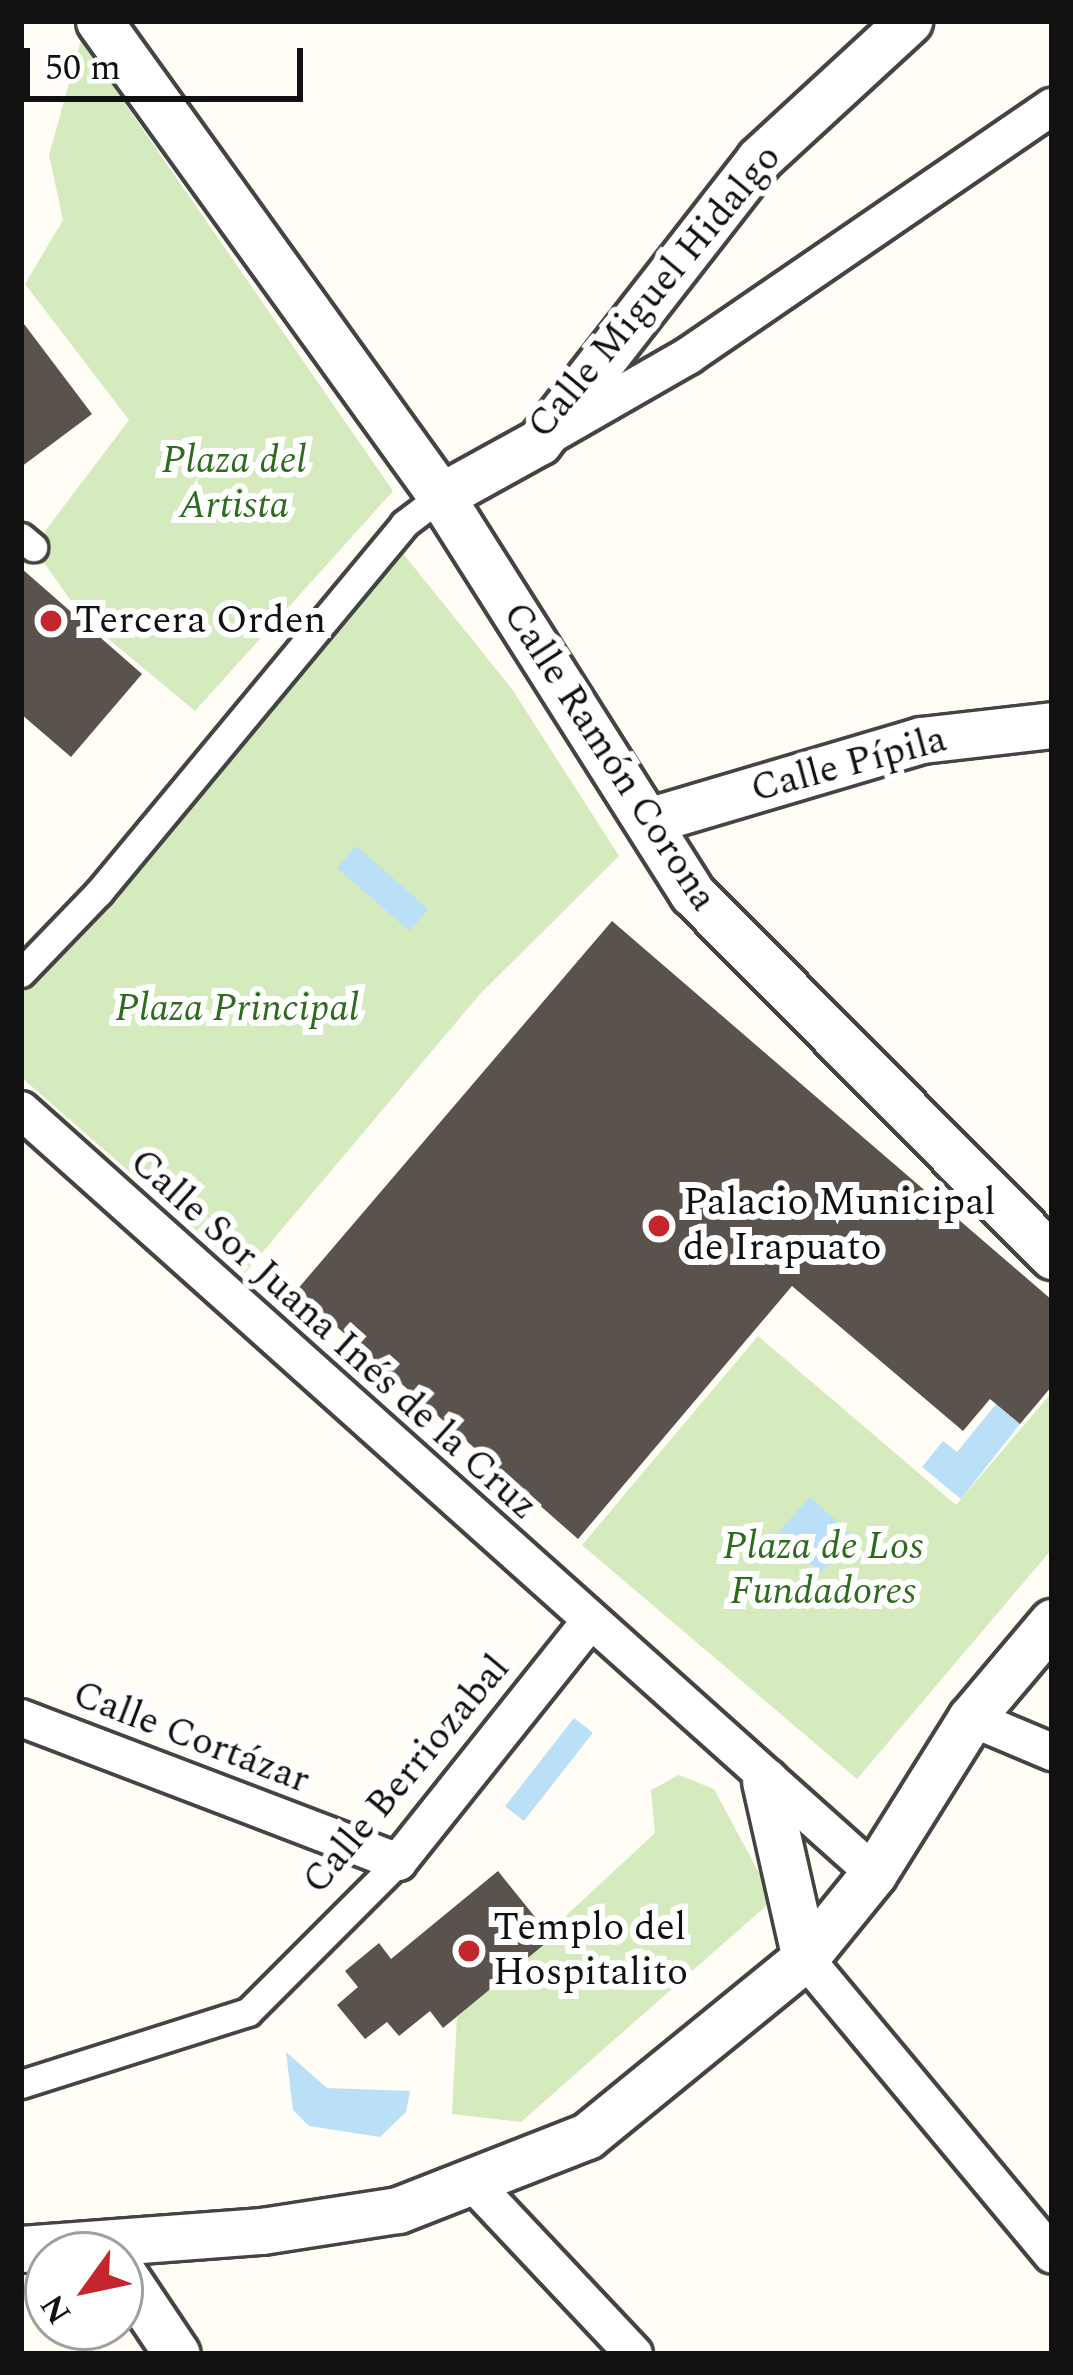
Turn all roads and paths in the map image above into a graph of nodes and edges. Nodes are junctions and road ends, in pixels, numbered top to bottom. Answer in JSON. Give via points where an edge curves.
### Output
{"nodes":[{"id":1,"x":99,"y":21,"type":"edge"},
{"id":2,"x":909,"y":21,"type":"edge"},
{"id":3,"x":1052,"y":106,"type":"edge"},
{"id":4,"x":539,"y":442,"type":"junction"},
{"id":5,"x":441,"y":496,"type":"junction"},
{"id":6,"x":1052,"y":725,"type":"edge"},
{"id":7,"x":648,"y":821,"type":"junction"},
{"id":8,"x":21,"y":974,"type":"edge"},
{"id":9,"x":21,"y":1110,"type":"edge"},
{"id":10,"x":1052,"y":1256,"type":"edge"},
{"id":11,"x":1052,"y":1622,"type":"edge"},
{"id":12,"x":589,"y":1623,"type":"junction"},
{"id":13,"x":21,"y":1718,"type":"edge"},
{"id":14,"x":971,"y":1718,"type":"junction"},
{"id":15,"x":1052,"y":1752,"type":"edge"},
{"id":16,"x":765,"y":1781,"type":"junction"},
{"id":17,"x":398,"y":1862,"type":"junction"},
{"id":18,"x":874,"y":1873,"type":"junction"},
{"id":19,"x":805,"y":1958,"type":"junction"},
{"id":20,"x":21,"y":2084,"type":"edge"},
{"id":21,"x":472,"y":2182,"type":"junction"},
{"id":22,"x":144,"y":2252,"type":"edge"},
{"id":23,"x":1052,"y":2254,"type":"edge"},
{"id":24,"x":144,"y":2305,"type":"edge"},
{"id":25,"x":177,"y":2354,"type":"edge"},
{"id":26,"x":634,"y":2354,"type":"edge"}],
"edges":[{"from":1,"to":5,"type":"street","name":"Calle Ramón Corona"},
{"from":2,"to":4,"type":"street","name":"Calle Miguel Hidalgo","via":[[759,159]]},
{"from":3,"to":4,"type":"street","via":[[688,356]]},
{"from":4,"to":5,"type":"street","name":"Calle Miguel Hidalgo"},
{"from":5,"to":7,"type":"street","name":"Calle Ramón Corona"},
{"from":5,"to":8,"type":"street","via":[[404,524],[99,892]]},
{"from":6,"to":7,"type":"street","name":"Calle Pípila","via":[[921,740]]},
{"from":7,"to":10,"type":"street","name":"Calle Ramón Corona","via":[[724,931]]},
{"from":9,"to":12,"type":"street","name":"Calle Sor Juana Inés de la Cruz"},
{"from":11,"to":14,"type":"street"},
{"from":12,"to":16,"type":"street","name":"Calle Sor Juana Inés de la Cruz"},
{"from":12,"to":17,"type":"street","name":"Calle Berriozabal"},
{"from":13,"to":17,"type":"street","name":"Calle Cortázar"},
{"from":14,"to":15,"type":"street"},
{"from":14,"to":18,"type":"street"},
{"from":16,"to":18,"type":"street","name":"Calle Sor Juana Inés de la Cruz"},
{"from":16,"to":19,"type":"street"},
{"from":17,"to":20,"type":"street","name":"Calle Berriozabal","via":[[248,2012]]},
{"from":18,"to":19,"type":"street"},
{"from":19,"to":21,"type":"street","via":[[586,2135]]},
{"from":19,"to":23,"type":"street"},
{"from":21,"to":22,"type":"street","via":[[398,2210]]},
{"from":21,"to":26,"type":"street"},
{"from":24,"to":25,"type":"street"}]}
